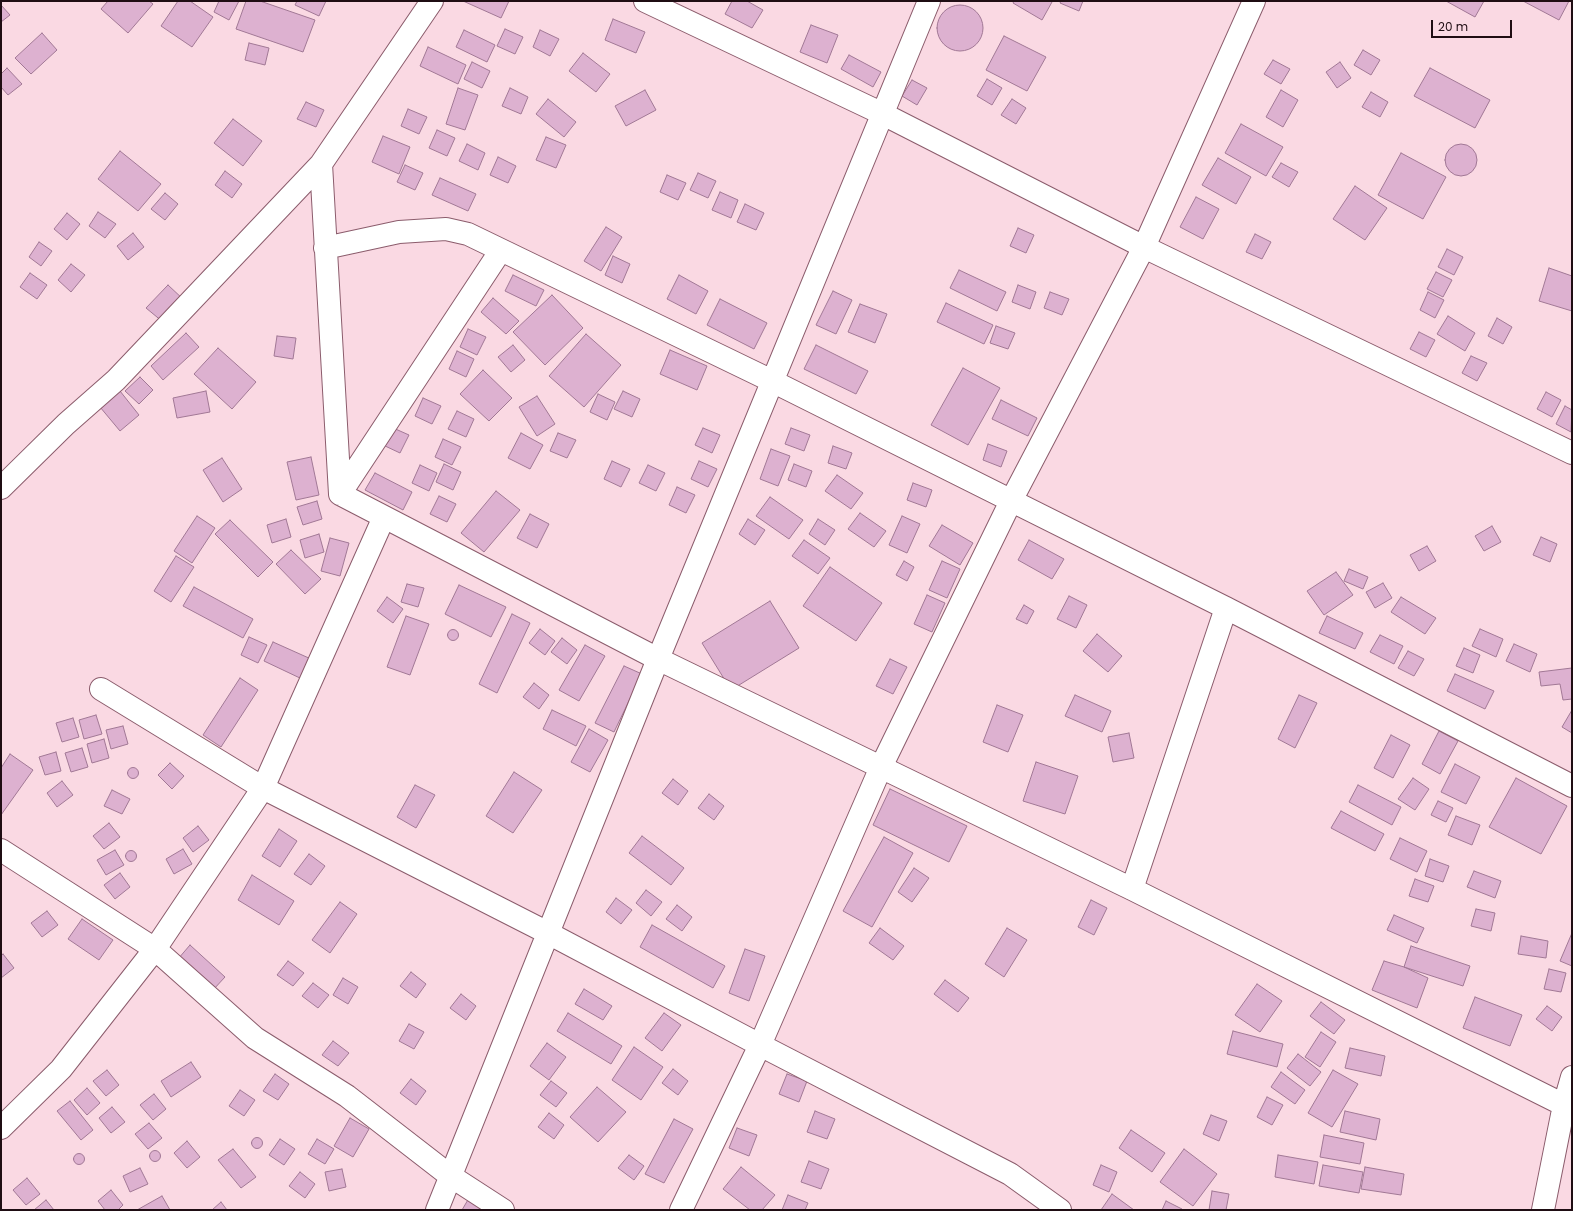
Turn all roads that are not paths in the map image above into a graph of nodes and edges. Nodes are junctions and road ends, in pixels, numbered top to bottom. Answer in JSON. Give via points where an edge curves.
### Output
{"nodes":[{"id":1,"x":432,"y":1,"type":"edge"},
{"id":2,"x":645,"y":1,"type":"edge"},
{"id":3,"x":929,"y":1,"type":"edge"},
{"id":4,"x":1254,"y":1,"type":"edge"},
{"id":5,"x":883,"y":114,"type":"junction"},
{"id":6,"x":321,"y":164,"type":"junction"},
{"id":7,"x":1144,"y":247,"type":"junction"},
{"id":8,"x":326,"y":248,"type":"junction"},
{"id":9,"x":502,"y":250,"type":"junction"},
{"id":10,"x":772,"y":381,"type":"junction"},
{"id":11,"x":1572,"y":453,"type":"edge"},
{"id":12,"x":1,"y":488,"type":"edge"},
{"id":13,"x":340,"y":494,"type":"junction"},
{"id":14,"x":1011,"y":501,"type":"junction"},
{"id":15,"x":384,"y":517,"type":"junction"},
{"id":16,"x":1226,"y":608,"type":"junction"},
{"id":17,"x":658,"y":659,"type":"junction"},
{"id":18,"x":101,"y":689,"type":"dead end"},
{"id":19,"x":882,"y":767,"type":"junction"},
{"id":20,"x":1572,"y":786,"type":"edge"},
{"id":21,"x":263,"y":788,"type":"junction"},
{"id":22,"x":1,"y":850,"type":"edge"},
{"id":23,"x":1132,"y":889,"type":"junction"},
{"id":24,"x":548,"y":933,"type":"junction"},
{"id":25,"x":155,"y":949,"type":"junction"},
{"id":26,"x":760,"y":1045,"type":"junction"},
{"id":27,"x":1572,"y":1077,"type":"edge"},
{"id":28,"x":1568,"y":1106,"type":"edge"},
{"id":29,"x":1,"y":1128,"type":"edge"},
{"id":30,"x":450,"y":1175,"type":"junction"},
{"id":31,"x":437,"y":1210,"type":"edge"},
{"id":32,"x":503,"y":1210,"type":"edge"},
{"id":33,"x":681,"y":1210,"type":"edge"},
{"id":34,"x":1060,"y":1210,"type":"edge"},
{"id":35,"x":1543,"y":1210,"type":"edge"}],
"edges":[{"from":1,"to":6,"type":"street"},
{"from":2,"to":5,"type":"street"},
{"from":3,"to":5,"type":"street"},
{"from":4,"to":7,"type":"street"},
{"from":5,"to":7,"type":"street"},
{"from":5,"to":10,"type":"street"},
{"from":6,"to":8,"type":"street"},
{"from":6,"to":12,"type":"street","via":[[116,380],[66,424]]},
{"from":7,"to":11,"type":"street"},
{"from":7,"to":14,"type":"street"},
{"from":8,"to":9,"type":"street","via":[[399,232],[446,229],[468,234]]},
{"from":8,"to":13,"type":"street"},
{"from":9,"to":10,"type":"street"},
{"from":9,"to":13,"type":"street"},
{"from":10,"to":14,"type":"street"},
{"from":10,"to":17,"type":"street"},
{"from":13,"to":15,"type":"street"},
{"from":14,"to":16,"type":"street"},
{"from":14,"to":19,"type":"street"},
{"from":15,"to":17,"type":"street"},
{"from":15,"to":21,"type":"street"},
{"from":16,"to":20,"type":"street"},
{"from":16,"to":23,"type":"street"},
{"from":17,"to":19,"type":"street"},
{"from":17,"to":24,"type":"street"},
{"from":18,"to":21,"type":"street"},
{"from":19,"to":23,"type":"street"},
{"from":19,"to":26,"type":"street"},
{"from":21,"to":24,"type":"street"},
{"from":21,"to":25,"type":"street"},
{"from":22,"to":25,"type":"street"},
{"from":23,"to":28,"type":"street"},
{"from":24,"to":26,"type":"street"},
{"from":24,"to":30,"type":"street"},
{"from":25,"to":29,"type":"street","via":[[61,1069]]},
{"from":25,"to":30,"type":"street","via":[[255,1038],[347,1096]]},
{"from":26,"to":33,"type":"street"},
{"from":26,"to":34,"type":"street","via":[[1010,1174]]},
{"from":27,"to":28,"type":"street"},
{"from":28,"to":35,"type":"street"},
{"from":30,"to":31,"type":"street"},
{"from":30,"to":32,"type":"street"}]}
